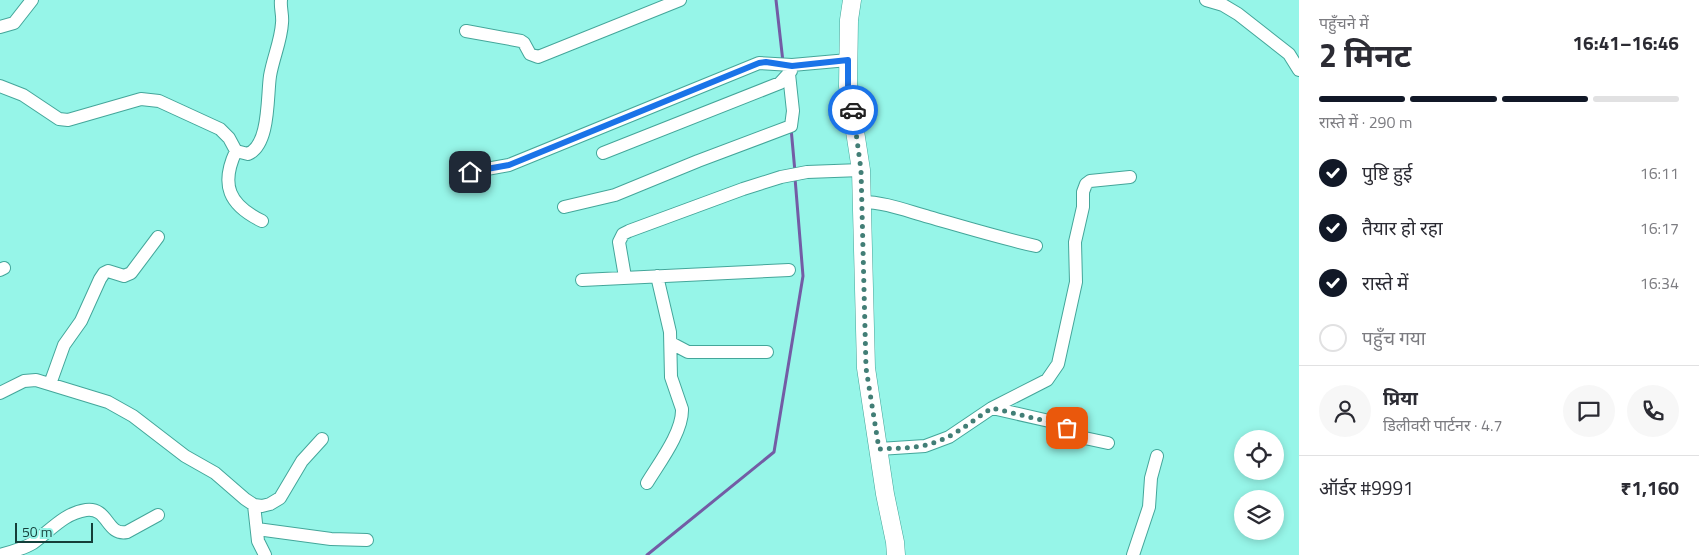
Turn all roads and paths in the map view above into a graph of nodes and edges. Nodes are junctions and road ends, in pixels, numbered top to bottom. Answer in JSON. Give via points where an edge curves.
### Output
{"nodes":[{"id":1,"x":32,"y":0,"type":"edge"},
{"id":2,"x":281,"y":0,"type":"edge"},
{"id":3,"x":680,"y":0,"type":"edge"},
{"id":4,"x":852,"y":0,"type":"edge"},
{"id":5,"x":1206,"y":0,"type":"edge"},
{"id":6,"x":0,"y":27,"type":"edge"},
{"id":7,"x":466,"y":31,"type":"dead end"},
{"id":8,"x":848,"y":60,"type":"junction"},
{"id":9,"x":792,"y":69,"type":"junction"},
{"id":10,"x":1299,"y":70,"type":"edge"},
{"id":11,"x":0,"y":86,"type":"edge"},
{"id":12,"x":236,"y":151,"type":"junction"},
{"id":13,"x":603,"y":153,"type":"dead end"},
{"id":14,"x":861,"y":170,"type":"junction"},
{"id":15,"x":470,"y":172,"type":"dead end"},
{"id":16,"x":1130,"y":177,"type":"dead end"},
{"id":17,"x":862,"y":202,"type":"junction"},
{"id":18,"x":564,"y":208,"type":"dead end"},
{"id":19,"x":262,"y":221,"type":"dead end"},
{"id":20,"x":158,"y":237,"type":"dead end"},
{"id":21,"x":1036,"y":246,"type":"dead end"},
{"id":22,"x":789,"y":270,"type":"dead end"},
{"id":23,"x":657,"y":276,"type":"junction"},
{"id":24,"x":626,"y":277,"type":"junction"},
{"id":25,"x":582,"y":280,"type":"dead end"},
{"id":26,"x":671,"y":343,"type":"junction"},
{"id":27,"x":767,"y":352,"type":"dead end"},
{"id":28,"x":50,"y":384,"type":"junction"},
{"id":29,"x":0,"y":393,"type":"edge"},
{"id":30,"x":992,"y":408,"type":"junction"},
{"id":31,"x":322,"y":439,"type":"dead end"},
{"id":32,"x":1108,"y":443,"type":"dead end"},
{"id":33,"x":879,"y":449,"type":"junction"},
{"id":34,"x":1157,"y":456,"type":"dead end"},
{"id":35,"x":647,"y":483,"type":"dead end"},
{"id":36,"x":254,"y":505,"type":"junction"},
{"id":37,"x":158,"y":515,"type":"dead end"},
{"id":38,"x":257,"y":528,"type":"junction"},
{"id":39,"x":367,"y":540,"type":"dead end"},
{"id":40,"x":0,"y":555,"type":"edge"},
{"id":41,"x":265,"y":555,"type":"edge"},
{"id":42,"x":896,"y":555,"type":"edge"},
{"id":43,"x":1133,"y":555,"type":"edge"}],
"edges":[{"from":1,"to":6,"type":"street","via":[[14,23]]},
{"from":2,"to":12,"type":"street","via":[[283,21],[270,77],[265,125],[253,151],[248,154]]},
{"from":3,"to":7,"type":"street","via":[[538,56],[530,54],[521,41]]},
{"from":4,"to":8,"type":"street"},
{"from":5,"to":10,"type":"street","via":[[1246,20],[1289,54]]},
{"from":8,"to":9,"type":"street"},
{"from":8,"to":14,"type":"street","via":[[848,86]]},
{"from":9,"to":13,"type":"street","via":[[780,83]]},
{"from":9,"to":15,"type":"street","via":[[759,63],[509,165]]},
{"from":9,"to":18,"type":"street","via":[[791,126],[615,195]]},
{"from":11,"to":12,"type":"street","via":[[23,95],[59,119],[68,120],[141,99],[159,100],[220,129]]},
{"from":12,"to":19,"type":"street","via":[[228,171],[232,195],[243,211]]},
{"from":14,"to":17,"type":"street"},
{"from":14,"to":24,"type":"street","via":[[790,175],[623,234],[619,242]]},
{"from":16,"to":30,"type":"street","via":[[1090,181],[1084,188],[1076,242],[1076,282],[1055,370],[1047,380]]},
{"from":17,"to":21,"type":"street","via":[[896,207]]},
{"from":17,"to":33,"type":"street","via":[[866,368]]},
{"from":20,"to":28,"type":"street","via":[[131,273],[124,276],[108,271],[104,273],[81,321],[64,345]]},
{"from":22,"to":23,"type":"street"},
{"from":23,"to":24,"type":"street"},
{"from":23,"to":26,"type":"street"},
{"from":24,"to":25,"type":"street"},
{"from":26,"to":27,"type":"street","via":[[688,352]]},
{"from":26,"to":35,"type":"street","via":[[671,377],[682,409],[682,420]]},
{"from":28,"to":29,"type":"street","via":[[24,381]]},
{"from":28,"to":36,"type":"street","via":[[108,402],[133,416]]},
{"from":30,"to":32,"type":"street","via":[[1058,424],[1080,437]]},
{"from":30,"to":33,"type":"street","via":[[937,442],[918,447]]},
{"from":31,"to":36,"type":"street","via":[[302,461],[280,498],[270,504]]},
{"from":33,"to":42,"type":"street"},
{"from":34,"to":43,"type":"street","via":[[1151,478],[1149,507]]},
{"from":36,"to":38,"type":"street"},
{"from":37,"to":40,"type":"street","via":[[122,533],[112,528],[98,511],[84,510],[64,519],[29,545]]},
{"from":38,"to":39,"type":"street","via":[[331,539]]},
{"from":38,"to":41,"type":"street"}]}
